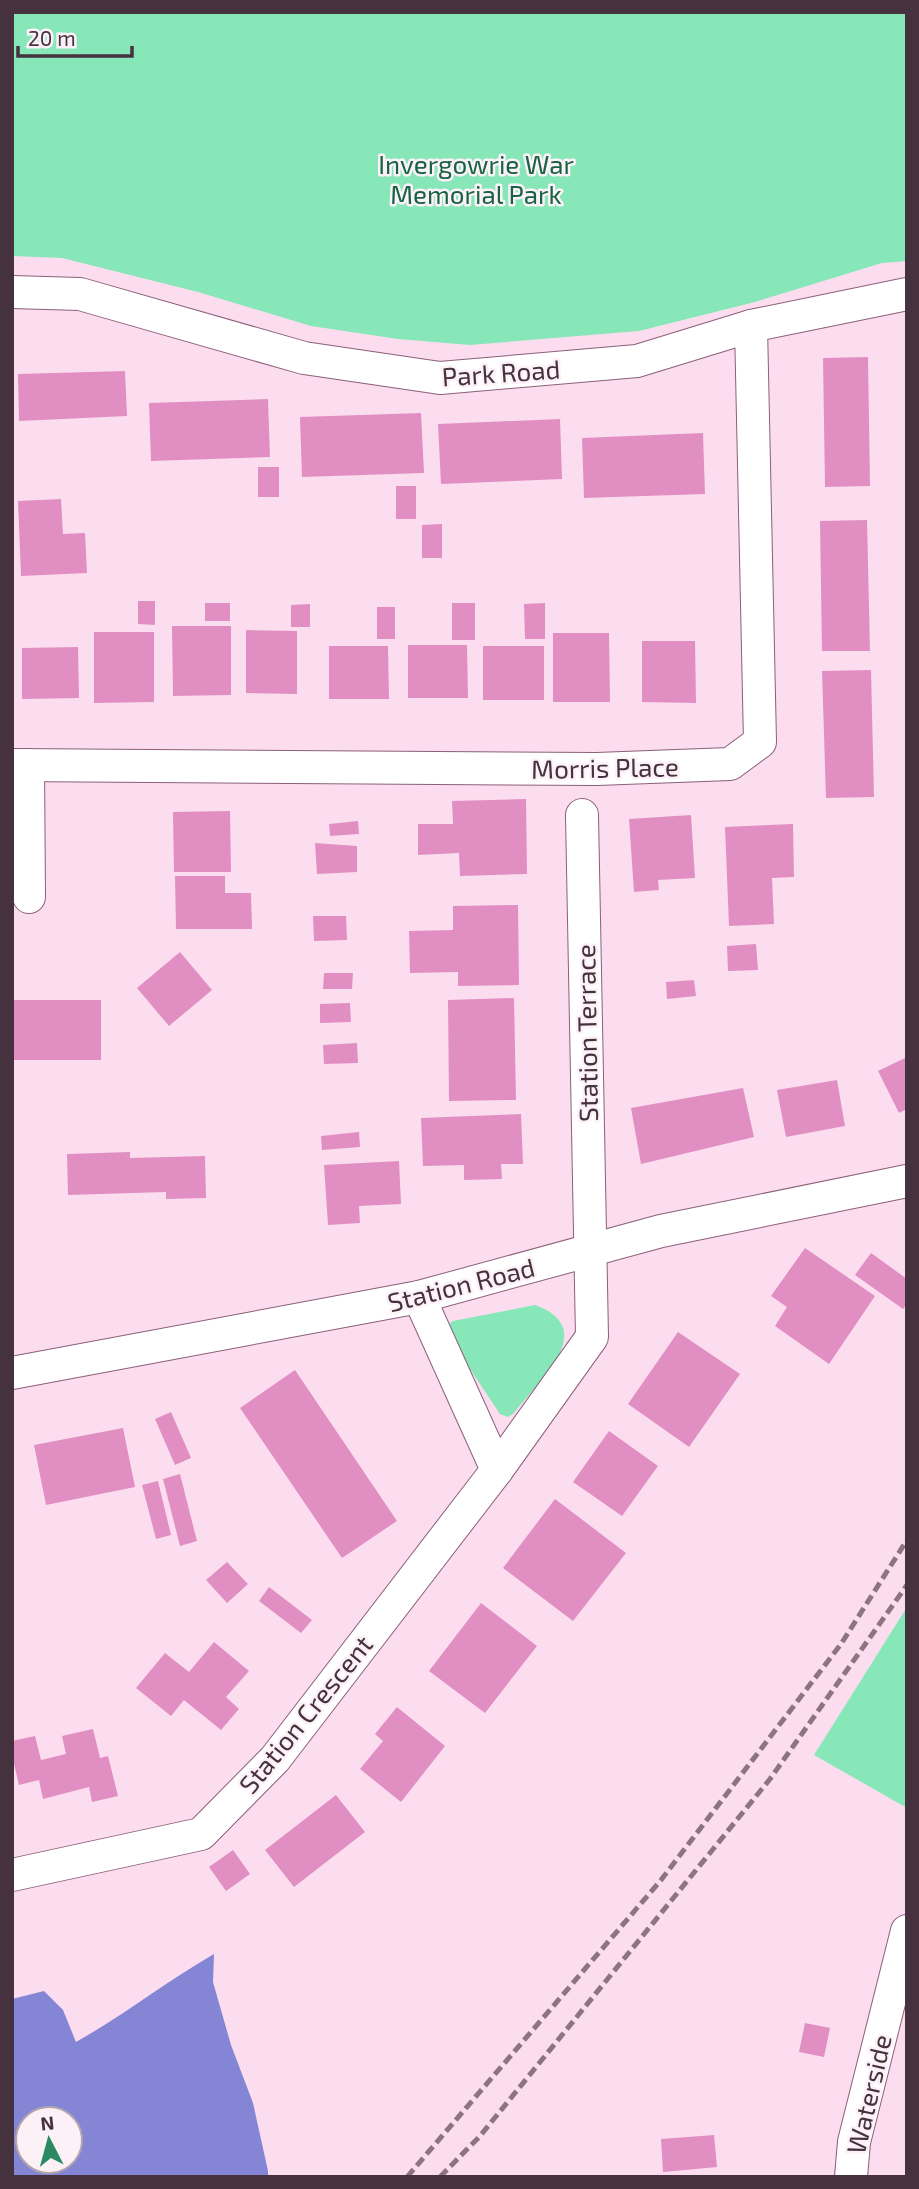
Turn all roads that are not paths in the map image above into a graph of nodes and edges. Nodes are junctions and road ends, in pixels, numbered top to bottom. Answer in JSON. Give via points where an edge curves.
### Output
{"nodes":[{"id":1,"x":12,"y":292,"type":"edge"},
{"id":2,"x":907,"y":294,"type":"edge"},
{"id":3,"x":751,"y":327,"type":"junction"},
{"id":4,"x":20,"y":765,"type":"edge"},
{"id":5,"x":582,"y":815,"type":"dead end"},
{"id":6,"x":29,"y":897,"type":"dead end"},
{"id":7,"x":907,"y":1181,"type":"edge"},
{"id":8,"x":589,"y":1251,"type":"junction"},
{"id":9,"x":419,"y":1297,"type":"junction"},
{"id":10,"x":12,"y":1373,"type":"edge"},
{"id":11,"x":497,"y":1470,"type":"junction"},
{"id":12,"x":12,"y":1875,"type":"edge"},
{"id":13,"x":907,"y":1931,"type":"edge"},
{"id":14,"x":851,"y":2177,"type":"edge"}],
"edges":[{"from":1,"to":3,"type":"street","name":"Park Road","via":[[80,294],[304,358],[440,378],[637,361]]},
{"from":2,"to":3,"type":"street","name":"Park Road"},
{"from":3,"to":4,"type":"street","name":"Morris Place","via":[[760,742],[730,764],[597,769]]},
{"from":4,"to":6,"type":"street","name":"Morris Place"},
{"from":5,"to":8,"type":"street","name":"Station Terrace"},
{"from":7,"to":8,"type":"street","name":"Station Road","via":[[661,1231]]},
{"from":8,"to":9,"type":"street","name":"Station Road"},
{"from":8,"to":11,"type":"street","name":"Station Crescent","via":[[592,1337]]},
{"from":9,"to":10,"type":"street","name":"Station Road"},
{"from":9,"to":11,"type":"street"},
{"from":11,"to":12,"type":"street","name":"Station Crescent","via":[[275,1759],[201,1834]]},
{"from":13,"to":14,"type":"street","name":"Waterside","via":[[854,2142]]}]}
